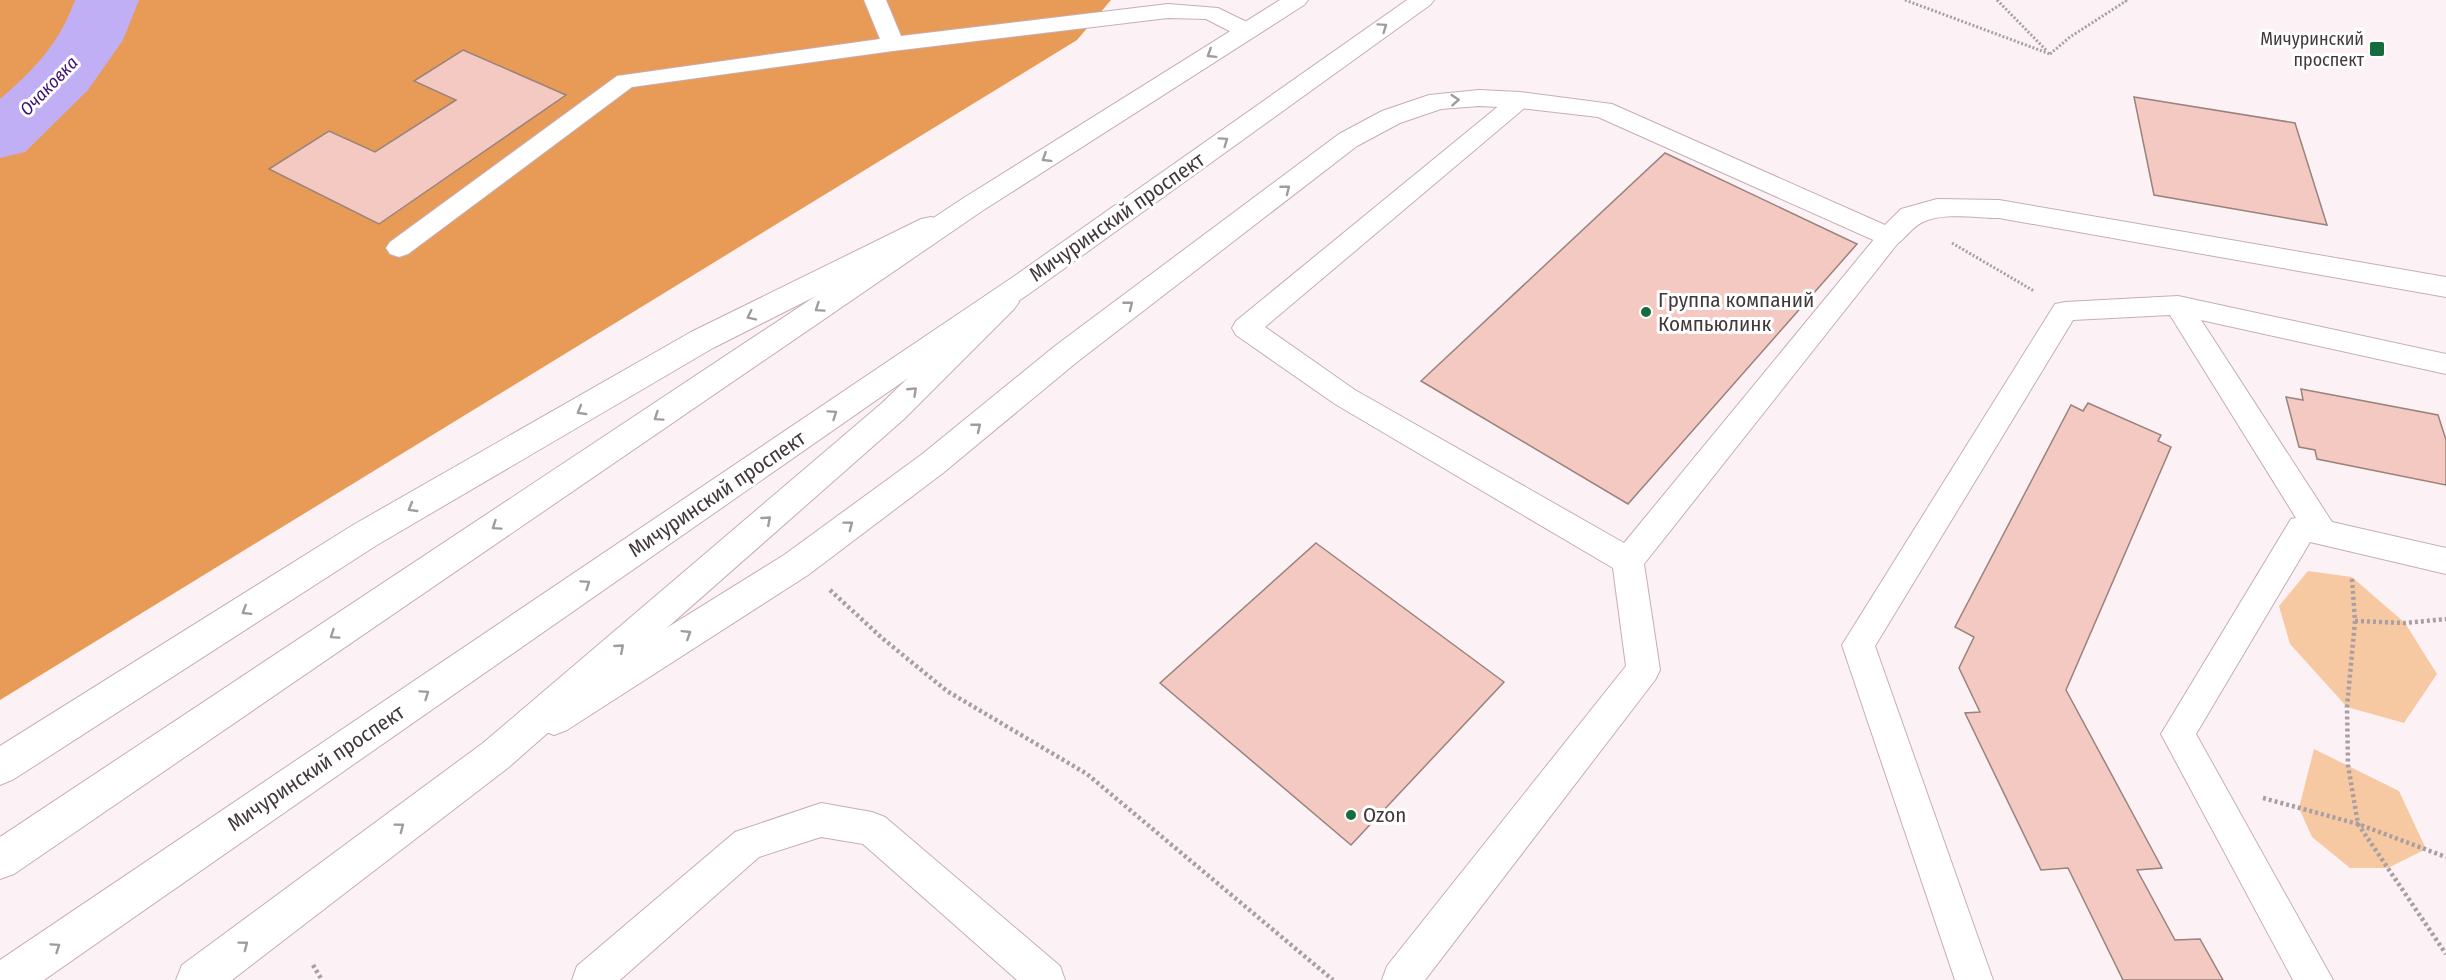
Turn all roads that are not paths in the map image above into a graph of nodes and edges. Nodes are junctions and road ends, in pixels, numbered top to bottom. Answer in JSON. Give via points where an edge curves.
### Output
{"nodes":[{"id":1,"x":875,"y":0,"type":"edge"},
{"id":2,"x":1296,"y":0,"type":"edge"},
{"id":3,"x":1422,"y":0,"type":"edge"},
{"id":4,"x":1247,"y":31,"type":"junction"},
{"id":5,"x":893,"y":44,"type":"junction"},
{"id":6,"x":1520,"y":100,"type":"junction"},
{"id":7,"x":972,"y":205,"type":"junction"},
{"id":8,"x":1889,"y":238,"type":"junction"},
{"id":9,"x":399,"y":248,"type":"dead end"},
{"id":10,"x":1023,"y":284,"type":"junction"},
{"id":11,"x":2446,"y":287,"type":"edge"},
{"id":12,"x":2178,"y":305,"type":"junction"},
{"id":13,"x":2446,"y":364,"type":"edge"},
{"id":14,"x":2323,"y":534,"type":"junction"},
{"id":15,"x":1628,"y":561,"type":"junction"},
{"id":16,"x":2446,"y":561,"type":"edge"},
{"id":17,"x":496,"y":754,"type":"junction"},
{"id":18,"x":0,"y":767,"type":"edge"},
{"id":19,"x":0,"y":860,"type":"edge"},
{"id":20,"x":8,"y":980,"type":"edge"},
{"id":21,"x":198,"y":980,"type":"edge"},
{"id":22,"x":591,"y":980,"type":"edge"},
{"id":23,"x":1046,"y":980,"type":"edge"},
{"id":24,"x":1401,"y":980,"type":"edge"},
{"id":25,"x":1974,"y":980,"type":"edge"},
{"id":26,"x":2314,"y":980,"type":"edge"}],
"edges":[{"from":1,"to":5,"type":"lane"},
{"from":2,"to":4,"type":"main road"},
{"from":10,"to":3,"type":"main road","name":"Мичуринский проспект","one_way":true},
{"from":4,"to":5,"type":"lane","via":[[1210,13],[1168,11]]},
{"from":4,"to":7,"type":"main road","one_way":true},
{"from":5,"to":9,"type":"lane","via":[[625,81]]},
{"from":6,"to":8,"type":"main road","via":[[1603,111]]},
{"from":6,"to":15,"type":"lane","via":[[1246,328],[1345,397]]},
{"from":17,"to":6,"type":"main road","one_way":true,"via":[[796,565],[1348,140],[1391,117],[1438,101]]},
{"from":7,"to":18,"type":"main road","one_way":true,"via":[[682,352],[365,536]]},
{"from":7,"to":19,"type":"main road","one_way":true},
{"from":8,"to":11,"type":"main road","via":[[1911,216],[1937,208],[1999,209]]},
{"from":8,"to":15,"type":"lane"},
{"from":17,"to":10,"type":"main road","one_way":true,"via":[[893,411]]},
{"from":20,"to":10,"type":"main road","name":"Мичуринский проспект","one_way":true},
{"from":12,"to":13,"type":"lane"},
{"from":12,"to":14,"type":"lane"},
{"from":12,"to":25,"type":"lane","via":[[2065,311],[1858,645]]},
{"from":14,"to":16,"type":"lane"},
{"from":14,"to":26,"type":"lane","via":[[2301,528],[2178,734]]},
{"from":15,"to":24,"type":"lane","via":[[1643,670]]},
{"from":21,"to":17,"type":"main road","one_way":true},
{"from":22,"to":23,"type":"lane","via":[[748,844],[821,820],[872,829]]}]}
